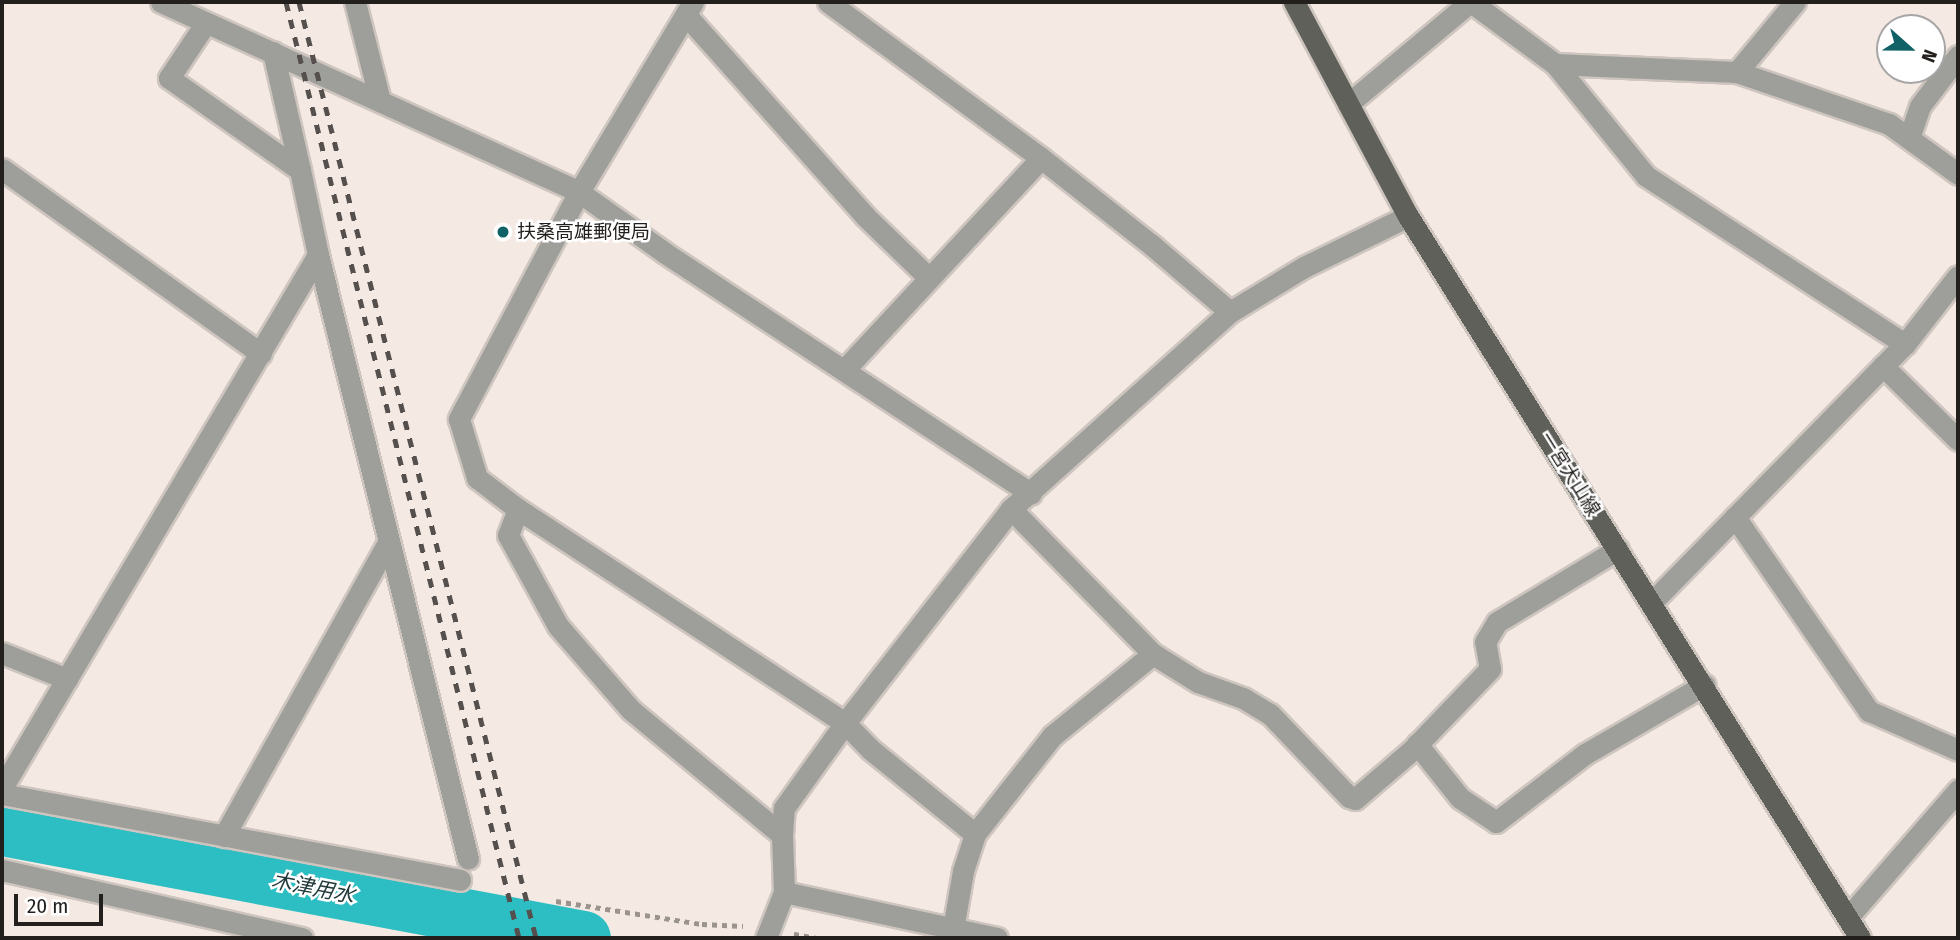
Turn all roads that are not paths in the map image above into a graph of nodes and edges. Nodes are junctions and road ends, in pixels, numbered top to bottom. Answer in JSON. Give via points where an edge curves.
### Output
{"nodes":[{"id":1,"x":161,"y":2,"type":"edge"},
{"id":2,"x":355,"y":2,"type":"edge"},
{"id":3,"x":828,"y":2,"type":"edge"},
{"id":4,"x":1294,"y":2,"type":"edge"},
{"id":5,"x":1471,"y":2,"type":"edge"},
{"id":6,"x":1795,"y":2,"type":"edge"},
{"id":7,"x":689,"y":8,"type":"edge"},
{"id":8,"x":205,"y":24,"type":"junction"},
{"id":9,"x":273,"y":52,"type":"junction"},
{"id":10,"x":1958,"y":57,"type":"edge"},
{"id":11,"x":1555,"y":64,"type":"junction"},
{"id":12,"x":1737,"y":72,"type":"junction"},
{"id":13,"x":380,"y":102,"type":"junction"},
{"id":14,"x":1348,"y":104,"type":"junction"},
{"id":15,"x":1909,"y":138,"type":"junction"},
{"id":16,"x":1041,"y":158,"type":"junction"},
{"id":17,"x":2,"y":169,"type":"edge"},
{"id":18,"x":300,"y":170,"type":"junction"},
{"id":19,"x":1958,"y":174,"type":"edge"},
{"id":20,"x":579,"y":192,"type":"junction"},
{"id":21,"x":1408,"y":216,"type":"junction"},
{"id":22,"x":318,"y":256,"type":"junction"},
{"id":23,"x":1958,"y":276,"type":"edge"},
{"id":24,"x":928,"y":277,"type":"junction"},
{"id":25,"x":1230,"y":312,"type":"junction"},
{"id":26,"x":1905,"y":344,"type":"junction"},
{"id":27,"x":261,"y":354,"type":"junction"},
{"id":28,"x":1883,"y":366,"type":"junction"},
{"id":29,"x":845,"y":369,"type":"junction"},
{"id":30,"x":1958,"y":440,"type":"edge"},
{"id":31,"x":1031,"y":493,"type":"junction"},
{"id":32,"x":518,"y":509,"type":"junction"},
{"id":33,"x":1011,"y":509,"type":"junction"},
{"id":34,"x":1735,"y":517,"type":"junction"},
{"id":35,"x":388,"y":542,"type":"junction"},
{"id":36,"x":1618,"y":549,"type":"junction"},
{"id":37,"x":1652,"y":602,"type":"junction"},
{"id":38,"x":2,"y":653,"type":"edge"},
{"id":39,"x":1153,"y":654,"type":"junction"},
{"id":40,"x":67,"y":679,"type":"junction"},
{"id":41,"x":1704,"y":684,"type":"junction"},
{"id":42,"x":845,"y":723,"type":"junction"},
{"id":43,"x":1417,"y":744,"type":"junction"},
{"id":44,"x":1958,"y":750,"type":"edge"},
{"id":45,"x":2,"y":788,"type":"edge"},
{"id":46,"x":1958,"y":790,"type":"edge"},
{"id":47,"x":2,"y":794,"type":"edge"},
{"id":48,"x":975,"y":834,"type":"junction"},
{"id":49,"x":782,"y":835,"type":"junction"},
{"id":50,"x":224,"y":836,"type":"junction"},
{"id":51,"x":468,"y":859,"type":"dead end"},
{"id":52,"x":2,"y":870,"type":"edge"},
{"id":53,"x":460,"y":880,"type":"dead end"},
{"id":54,"x":784,"y":892,"type":"junction"},
{"id":55,"x":1849,"y":916,"type":"junction"},
{"id":56,"x":953,"y":929,"type":"junction"},
{"id":57,"x":767,"y":934,"type":"edge"},
{"id":58,"x":302,"y":938,"type":"edge"},
{"id":59,"x":997,"y":938,"type":"edge"},
{"id":60,"x":1860,"y":938,"type":"edge"}],
"edges":[{"from":1,"to":8,"type":"street"},
{"from":2,"to":13,"type":"street"},
{"from":3,"to":16,"type":"street"},
{"from":4,"to":14,"type":"main road","name":"一宮犬山線"},
{"from":5,"to":11,"type":"street"},
{"from":5,"to":14,"type":"street"},
{"from":6,"to":12,"type":"street"},
{"from":7,"to":20,"type":"street"},
{"from":7,"to":24,"type":"street","via":[[865,216]]},
{"from":8,"to":9,"type":"street"},
{"from":8,"to":18,"type":"street","via":[[169,78]]},
{"from":9,"to":13,"type":"street"},
{"from":9,"to":18,"type":"street"},
{"from":10,"to":15,"type":"street","via":[[1920,106]]},
{"from":11,"to":12,"type":"street"},
{"from":11,"to":26,"type":"street","via":[[1646,176]]},
{"from":12,"to":15,"type":"street","via":[[1889,124]]},
{"from":13,"to":20,"type":"street"},
{"from":14,"to":21,"type":"main road","name":"一宮犬山線"},
{"from":15,"to":19,"type":"street"},
{"from":16,"to":24,"type":"street"},
{"from":16,"to":25,"type":"street"},
{"from":17,"to":27,"type":"street"},
{"from":18,"to":22,"type":"street"},
{"from":20,"to":29,"type":"street"},
{"from":20,"to":32,"type":"street","via":[[459,419],[477,478]]},
{"from":21,"to":25,"type":"street","via":[[1304,267]]},
{"from":21,"to":36,"type":"main road","name":"一宮犬山線"},
{"from":22,"to":27,"type":"street"},
{"from":22,"to":35,"type":"street"},
{"from":23,"to":26,"type":"street"},
{"from":24,"to":29,"type":"street"},
{"from":25,"to":31,"type":"street"},
{"from":26,"to":28,"type":"street"},
{"from":27,"to":40,"type":"street"},
{"from":28,"to":30,"type":"street"},
{"from":28,"to":34,"type":"street"},
{"from":29,"to":31,"type":"street"},
{"from":31,"to":33,"type":"street"},
{"from":32,"to":42,"type":"street"},
{"from":32,"to":49,"type":"street","via":[[508,535],[558,626],[631,710]]},
{"from":33,"to":39,"type":"street"},
{"from":33,"to":42,"type":"street"},
{"from":34,"to":37,"type":"street"},
{"from":34,"to":44,"type":"street","via":[[1869,711]]},
{"from":35,"to":50,"type":"street"},
{"from":35,"to":51,"type":"street"},
{"from":36,"to":37,"type":"main road","name":"一宮犬山線"},
{"from":36,"to":43,"type":"street","via":[[1497,622],[1485,642],[1490,669]]},
{"from":37,"to":41,"type":"main road","name":"一宮犬山線"},
{"from":38,"to":40,"type":"street"},
{"from":39,"to":43,"type":"street","via":[[1198,682],[1243,698],[1270,714],[1349,797],[1355,799]]},
{"from":39,"to":48,"type":"street","via":[[1052,736]]},
{"from":40,"to":45,"type":"street"},
{"from":41,"to":43,"type":"street","via":[[1585,754],[1496,822],[1460,798]]},
{"from":41,"to":55,"type":"main road","name":"一宮犬山線"},
{"from":42,"to":48,"type":"street","via":[[870,749]]},
{"from":42,"to":49,"type":"street","via":[[784,808]]},
{"from":46,"to":55,"type":"street"},
{"from":47,"to":50,"type":"street"},
{"from":48,"to":56,"type":"street"},
{"from":49,"to":54,"type":"street"},
{"from":50,"to":53,"type":"street"},
{"from":52,"to":58,"type":"street"},
{"from":54,"to":56,"type":"street"},
{"from":54,"to":57,"type":"street"},
{"from":55,"to":60,"type":"main road","name":"一宮犬山線"},
{"from":56,"to":59,"type":"street"}]}
